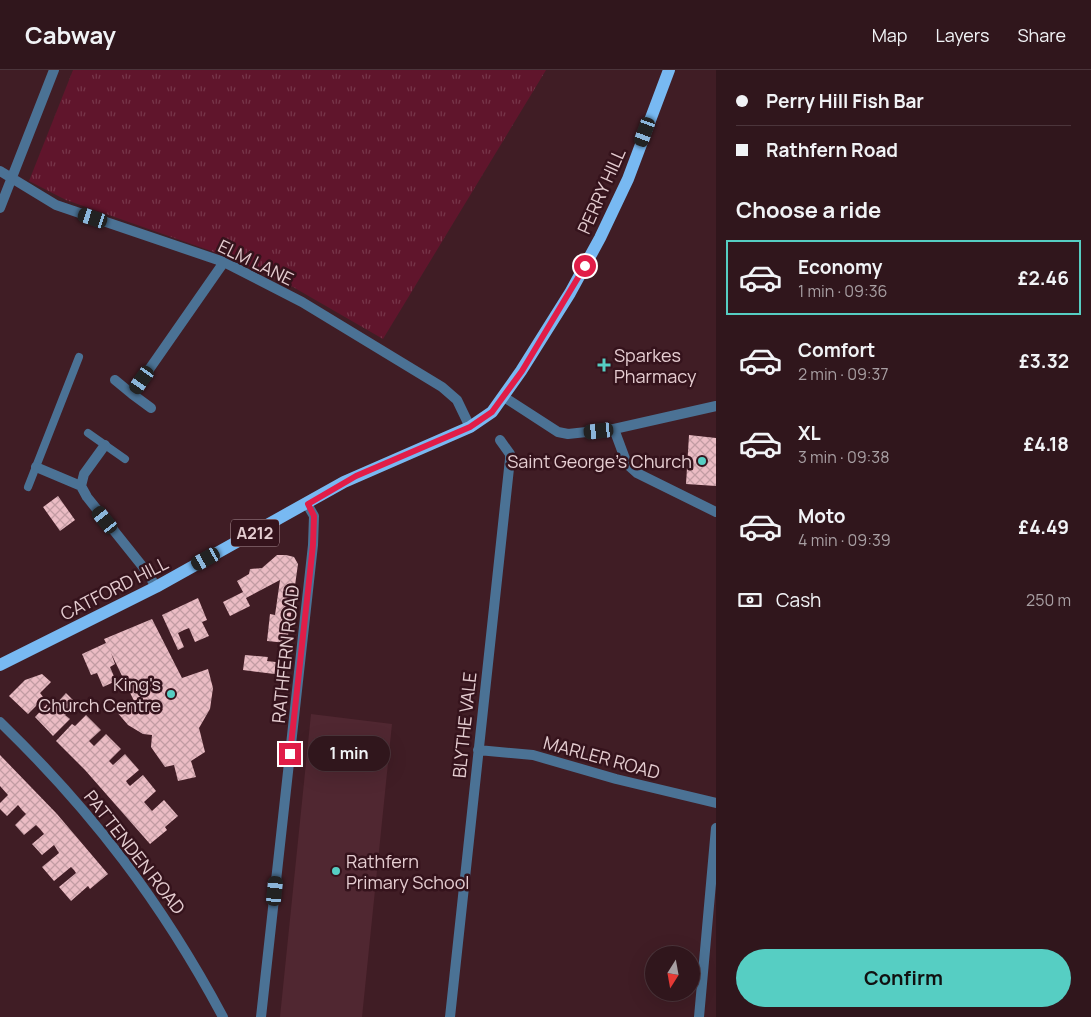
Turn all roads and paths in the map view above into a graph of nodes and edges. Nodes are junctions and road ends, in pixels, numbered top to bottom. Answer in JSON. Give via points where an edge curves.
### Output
{"nodes":[{"id":1,"x":54,"y":70,"type":"edge"},
{"id":2,"x":669,"y":70,"type":"edge"},
{"id":3,"x":0,"y":171,"type":"edge"},
{"id":4,"x":12,"y":178,"type":"junction"},
{"id":5,"x":0,"y":208,"type":"edge"},
{"id":6,"x":224,"y":262,"type":"junction"},
{"id":7,"x":79,"y":357,"type":"dead end"},
{"id":8,"x":115,"y":380,"type":"dead end"},
{"id":9,"x":132,"y":394,"type":"junction"},
{"id":10,"x":504,"y":396,"type":"junction"},
{"id":11,"x":716,"y":406,"type":"edge"},
{"id":12,"x":151,"y":408,"type":"dead end"},
{"id":13,"x":470,"y":427,"type":"junction"},
{"id":14,"x":614,"y":429,"type":"junction"},
{"id":15,"x":88,"y":433,"type":"dead end"},
{"id":16,"x":500,"y":440,"type":"dead end"},
{"id":17,"x":105,"y":445,"type":"junction"},
{"id":18,"x":125,"y":459,"type":"dead end"},
{"id":19,"x":36,"y":467,"type":"junction"},
{"id":20,"x":81,"y":486,"type":"junction"},
{"id":21,"x":28,"y":487,"type":"dead end"},
{"id":22,"x":308,"y":504,"type":"junction"},
{"id":23,"x":716,"y":512,"type":"edge"},
{"id":24,"x":156,"y":587,"type":"junction"},
{"id":25,"x":0,"y":665,"type":"edge"},
{"id":26,"x":0,"y":722,"type":"edge"},
{"id":27,"x":478,"y":750,"type":"junction"},
{"id":28,"x":716,"y":803,"type":"edge"},
{"id":29,"x":716,"y":828,"type":"edge"},
{"id":30,"x":223,"y":1017,"type":"edge"},
{"id":31,"x":261,"y":1017,"type":"edge"},
{"id":32,"x":450,"y":1017,"type":"edge"},
{"id":33,"x":699,"y":1017,"type":"edge"}],
"edges":[{"from":1,"to":4,"type":"street"},
{"from":2,"to":10,"type":"main road","name":"PERRY HILL","number":"A212","via":[[628,179],[600,238],[570,293]]},
{"from":3,"to":4,"type":"street","name":"ELM LANE"},
{"from":4,"to":5,"type":"street"},
{"from":4,"to":6,"type":"street","name":"ELM LANE","via":[[56,205]]},
{"from":6,"to":9,"type":"street"},
{"from":6,"to":13,"type":"street","name":"ELM LANE","via":[[302,302],[442,387],[457,400]]},
{"from":7,"to":19,"type":"lane"},
{"from":8,"to":9,"type":"street"},
{"from":9,"to":12,"type":"street"},
{"from":10,"to":13,"type":"main road","name":"CATFORD HILL","number":"A212","via":[[492,412]]},
{"from":10,"to":14,"type":"street","via":[[558,432],[568,434]]},
{"from":11,"to":14,"type":"street"},
{"from":13,"to":22,"type":"main road","name":"CATFORD HILL","number":"A212","via":[[356,476]]},
{"from":14,"to":23,"type":"street","via":[[627,464],[637,473]]},
{"from":15,"to":17,"type":"lane"},
{"from":16,"to":27,"type":"street","name":"BLYTHE VALE","via":[[510,454],[510,460]]},
{"from":17,"to":18,"type":"lane"},
{"from":17,"to":20,"type":"street","via":[[84,474]]},
{"from":19,"to":20,"type":"street"},
{"from":19,"to":21,"type":"lane"},
{"from":20,"to":24,"type":"street","via":[[148,572]]},
{"from":22,"to":24,"type":"main road","name":"CATFORD HILL","number":"A212"},
{"from":22,"to":31,"type":"street","name":"RATHFERN ROAD","via":[[314,516],[313,545]]},
{"from":24,"to":25,"type":"main road","name":"CATFORD HILL","number":"A212"},
{"from":26,"to":30,"type":"street","name":"PATTENDEN ROAD","via":[[46,767],[138,878],[178,937]]},
{"from":27,"to":28,"type":"street","name":"MARLER ROAD","via":[[533,755]]},
{"from":27,"to":32,"type":"street","name":"BLYTHE VALE"},
{"from":29,"to":33,"type":"street"}]}
